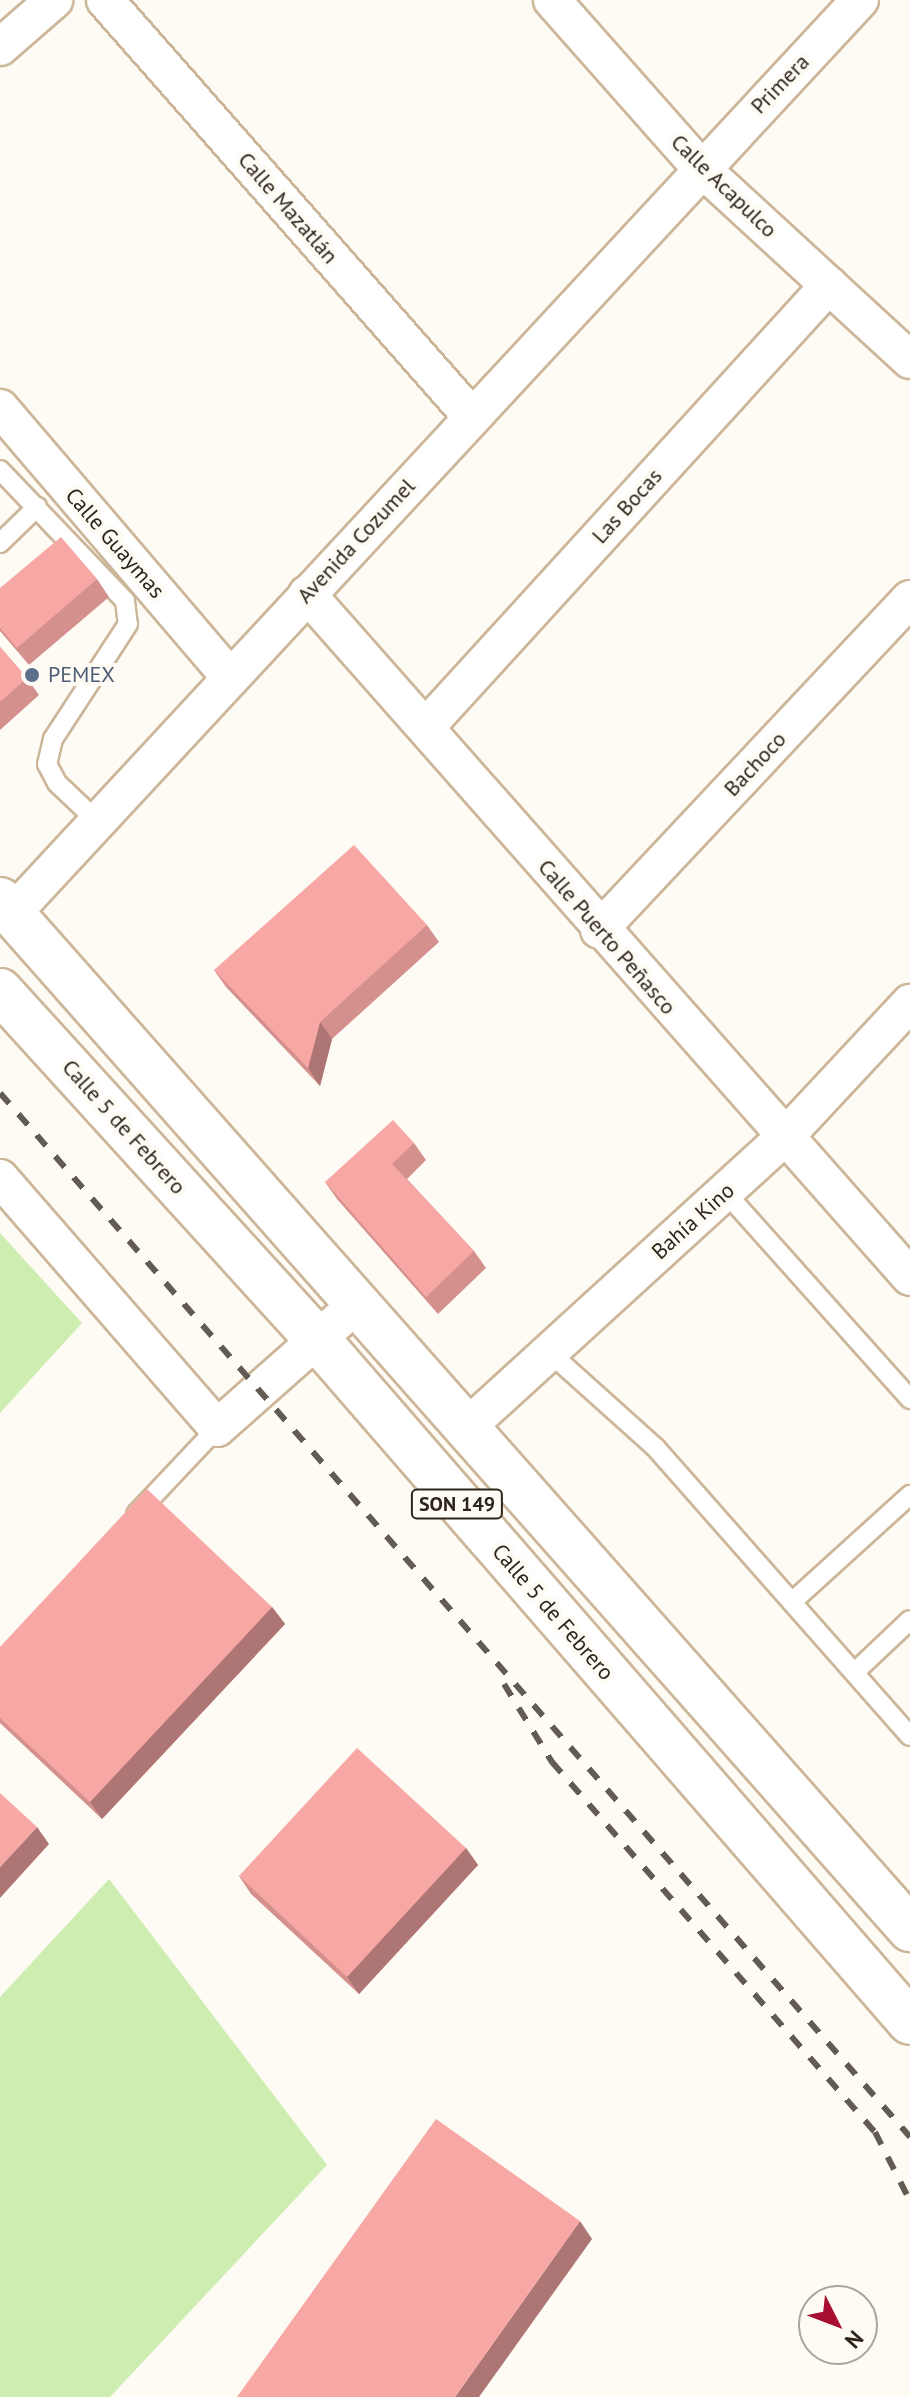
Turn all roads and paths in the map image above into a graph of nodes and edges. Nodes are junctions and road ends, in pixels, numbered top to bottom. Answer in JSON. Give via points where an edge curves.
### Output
{"nodes":[{"id":1,"x":54,"y":0,"type":"edge"},
{"id":2,"x":105,"y":0,"type":"edge"},
{"id":3,"x":552,"y":0,"type":"edge"},
{"id":4,"x":860,"y":0,"type":"edge"},
{"id":5,"x":0,"y":47,"type":"edge"},
{"id":6,"x":700,"y":167,"type":"junction"},
{"id":7,"x":829,"y":285,"type":"junction"},
{"id":8,"x":910,"y":360,"type":"edge"},
{"id":9,"x":0,"y":408,"type":"edge"},
{"id":10,"x":471,"y":416,"type":"junction"},
{"id":11,"x":0,"y":470,"type":"edge"},
{"id":12,"x":37,"y":507,"type":"junction"},
{"id":13,"x":0,"y":543,"type":"edge"},
{"id":14,"x":307,"y":594,"type":"junction"},
{"id":15,"x":910,"y":599,"type":"edge"},
{"id":16,"x":230,"y":677,"type":"junction"},
{"id":17,"x":426,"y":727,"type":"junction"},
{"id":18,"x":97,"y":821,"type":"junction"},
{"id":19,"x":6,"y":907,"type":"edge"},
{"id":20,"x":599,"y":930,"type":"junction"},
{"id":21,"x":0,"y":991,"type":"edge"},
{"id":22,"x":910,"y":1003,"type":"edge"},
{"id":23,"x":784,"y":1138,"type":"junction"},
{"id":24,"x":0,"y":1178,"type":"edge"},
{"id":25,"x":725,"y":1192,"type":"junction"},
{"id":26,"x":910,"y":1277,"type":"edge"},
{"id":27,"x":356,"y":1305,"type":"junction"},
{"id":28,"x":318,"y":1340,"type":"junction"},
{"id":29,"x":549,"y":1352,"type":"junction"},
{"id":30,"x":910,"y":1399,"type":"edge"},
{"id":31,"x":217,"y":1428,"type":"junction"},
{"id":32,"x":466,"y":1428,"type":"junction"},
{"id":33,"x":910,"y":1495,"type":"edge"},
{"id":34,"x":119,"y":1532,"type":"edge"},
{"id":35,"x":793,"y":1601,"type":"junction"},
{"id":36,"x":910,"y":1620,"type":"edge"},
{"id":37,"x":856,"y":1671,"type":"junction"},
{"id":38,"x":910,"y":1736,"type":"edge"},
{"id":39,"x":900,"y":1910,"type":"edge"},
{"id":40,"x":910,"y":2022,"type":"edge"}],
"edges":[{"from":1,"to":5,"type":"street"},
{"from":2,"to":10,"type":"street","name":"Calle Mazatlán"},
{"from":3,"to":6,"type":"street","name":"Calle Acapulco"},
{"from":4,"to":6,"type":"street","name":"Primera"},
{"from":6,"to":7,"type":"street","name":"Calle Acapulco"},
{"from":6,"to":10,"type":"street","name":"Avenida Cozumel"},
{"from":7,"to":8,"type":"street","name":"Calle Acapulco"},
{"from":7,"to":17,"type":"street","name":"Las Bocas"},
{"from":9,"to":16,"type":"street","name":"Calle Guaymas"},
{"from":10,"to":14,"type":"street","name":"Avenida Cozumel"},
{"from":11,"to":12,"type":"lane"},
{"from":12,"to":13,"type":"lane"},
{"from":12,"to":18,"type":"lane","via":[[125,601],[128,624],[53,739],[47,764],[57,783]]},
{"from":14,"to":16,"type":"street","name":"Avenida Cozumel"},
{"from":14,"to":17,"type":"street","name":"Calle Puerto Peñasco"},
{"from":15,"to":20,"type":"street","name":"Bachoco"},
{"from":16,"to":18,"type":"street","name":"Avenida Cozumel"},
{"from":17,"to":20,"type":"street","name":"Calle Puerto Peñasco"},
{"from":18,"to":19,"type":"street","name":"Avenida Cozumel"},
{"from":19,"to":27,"type":"main road","number":"SON 149"},
{"from":20,"to":23,"type":"street","name":"Calle Puerto Peñasco"},
{"from":21,"to":28,"type":"main road","name":"Calle 5 de Febrero","number":"SON 149"},
{"from":22,"to":23,"type":"street","name":"Bahía Kino"},
{"from":23,"to":25,"type":"street","name":"Bahía Kino"},
{"from":23,"to":26,"type":"street","name":"Calle Puerto Peñasco"},
{"from":24,"to":31,"type":"street"},
{"from":25,"to":29,"type":"street","name":"Bahía Kino"},
{"from":25,"to":30,"type":"lane"},
{"from":27,"to":28,"type":"street"},
{"from":27,"to":32,"type":"main road","number":"SON 149"},
{"from":28,"to":31,"type":"street"},
{"from":28,"to":40,"type":"main road","name":"Calle 5 de Febrero","number":"SON 149"},
{"from":29,"to":32,"type":"street","name":"Bahía Kino"},
{"from":29,"to":35,"type":"lane","via":[[655,1447]]},
{"from":31,"to":34,"type":"lane"},
{"from":32,"to":39,"type":"main road","number":"SON 149"},
{"from":33,"to":35,"type":"lane"},
{"from":35,"to":37,"type":"lane"},
{"from":36,"to":37,"type":"lane"},
{"from":37,"to":38,"type":"lane"}]}
